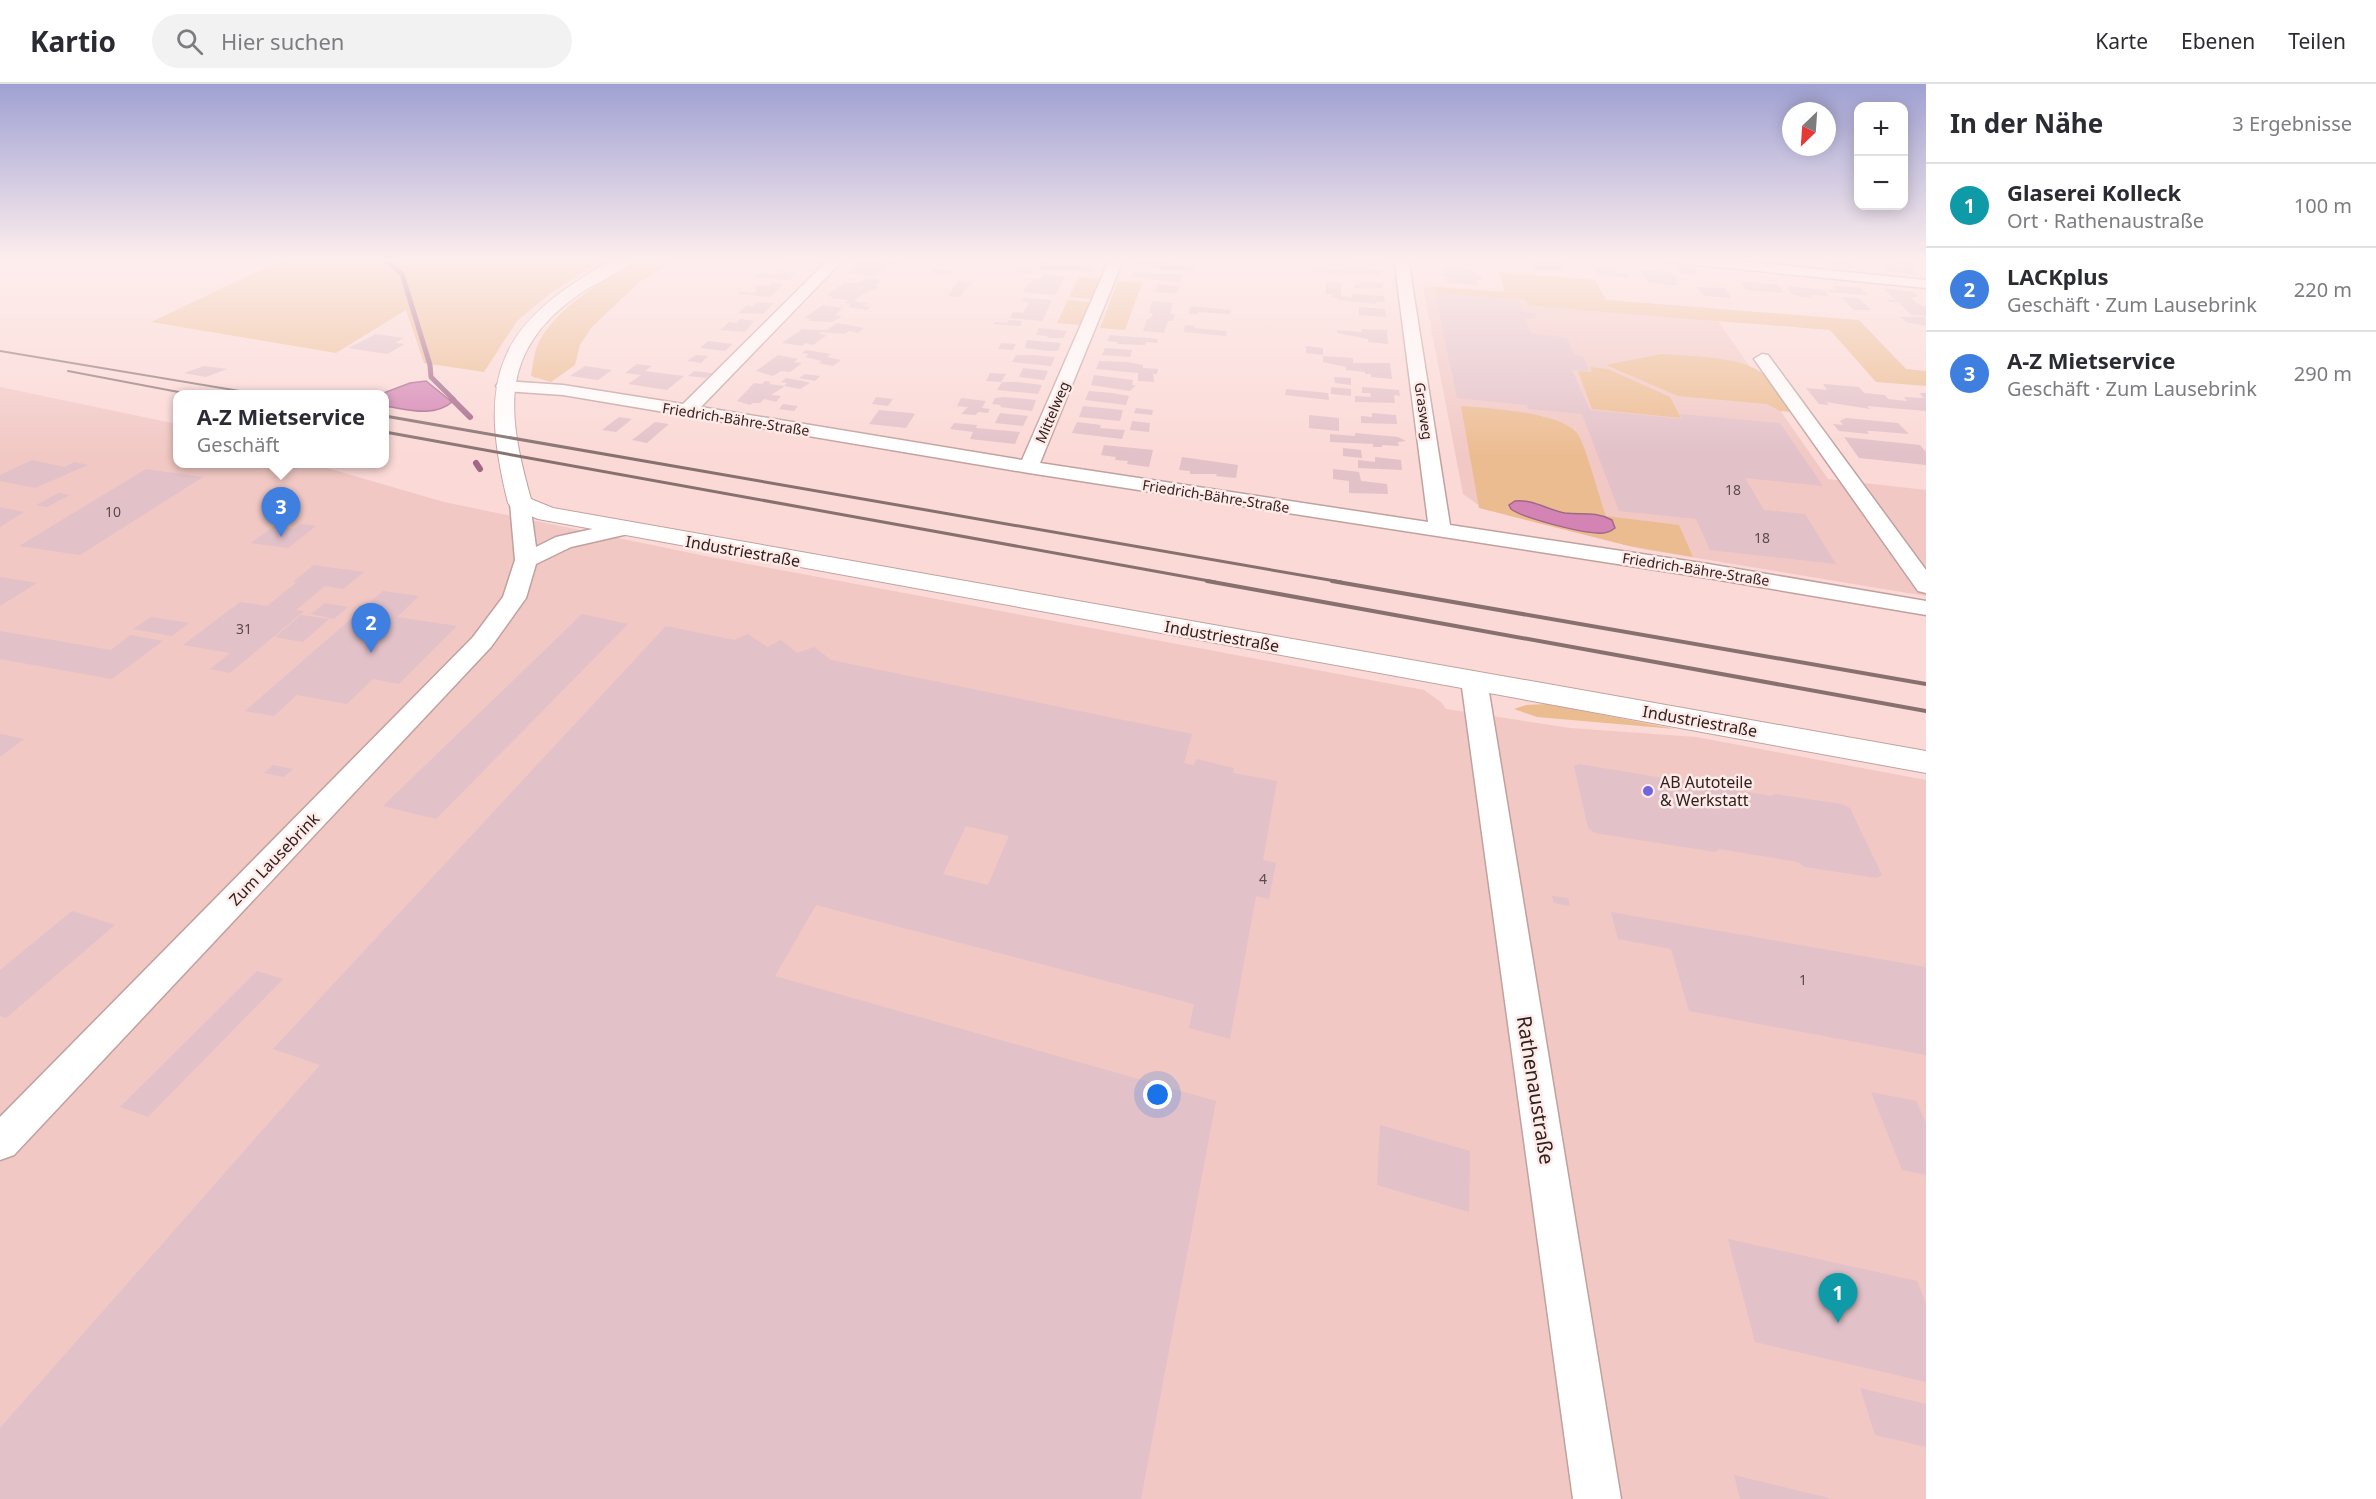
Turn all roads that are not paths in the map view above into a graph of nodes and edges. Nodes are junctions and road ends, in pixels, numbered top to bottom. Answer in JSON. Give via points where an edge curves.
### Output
{"nodes":[{"id":1,"x":535,"y":324,"type":"edge"},
{"id":2,"x":773,"y":324,"type":"edge"},
{"id":3,"x":1089,"y":324,"type":"edge"},
{"id":4,"x":1411,"y":324,"type":"edge"},
{"id":5,"x":1762,"y":359,"type":"dead end"},
{"id":6,"x":505,"y":386,"type":"junction"},
{"id":7,"x":687,"y":411,"type":"junction"},
{"id":8,"x":1029,"y":467,"type":"junction"},
{"id":9,"x":520,"y":503,"type":"junction"},
{"id":10,"x":620,"y":529,"type":"junction"},
{"id":11,"x":1440,"y":529,"type":"junction"},
{"id":12,"x":526,"y":560,"type":"junction"},
{"id":13,"x":1926,"y":586,"type":"edge"},
{"id":14,"x":1926,"y":608,"type":"edge"},
{"id":15,"x":1474,"y":680,"type":"junction"},
{"id":16,"x":1926,"y":762,"type":"edge"},
{"id":17,"x":0,"y":1143,"type":"edge"},
{"id":18,"x":1597,"y":1499,"type":"edge"}],
"edges":[{"from":1,"to":6,"type":"street","via":[[516,350]]},
{"from":2,"to":7,"type":"street"},
{"from":3,"to":8,"type":"street","name":"Mittelweg"},
{"from":4,"to":11,"type":"street","name":"Grasweg"},
{"from":5,"to":13,"type":"street"},
{"from":6,"to":7,"type":"street","name":"Friedrich-Bähre-Straße","via":[[563,390]]},
{"from":6,"to":9,"type":"street","via":[[510,468]]},
{"from":7,"to":8,"type":"street","name":"Friedrich-Bähre-Straße"},
{"from":8,"to":11,"type":"street","name":"Friedrich-Bähre-Straße"},
{"from":9,"to":10,"type":"street","name":"Industriestraße","via":[[563,518]]},
{"from":9,"to":12,"type":"street","name":"Zum Lausebrink"},
{"from":10,"to":12,"type":"street","via":[[564,542]]},
{"from":10,"to":15,"type":"street","name":"Industriestraße"},
{"from":11,"to":14,"type":"street","name":"Friedrich-Bähre-Straße"},
{"from":12,"to":17,"type":"street","name":"Zum Lausebrink","via":[[514,598],[482,642]]},
{"from":15,"to":16,"type":"street","name":"Industriestraße"},
{"from":15,"to":18,"type":"street","name":"Rathenaustraße"}]}
